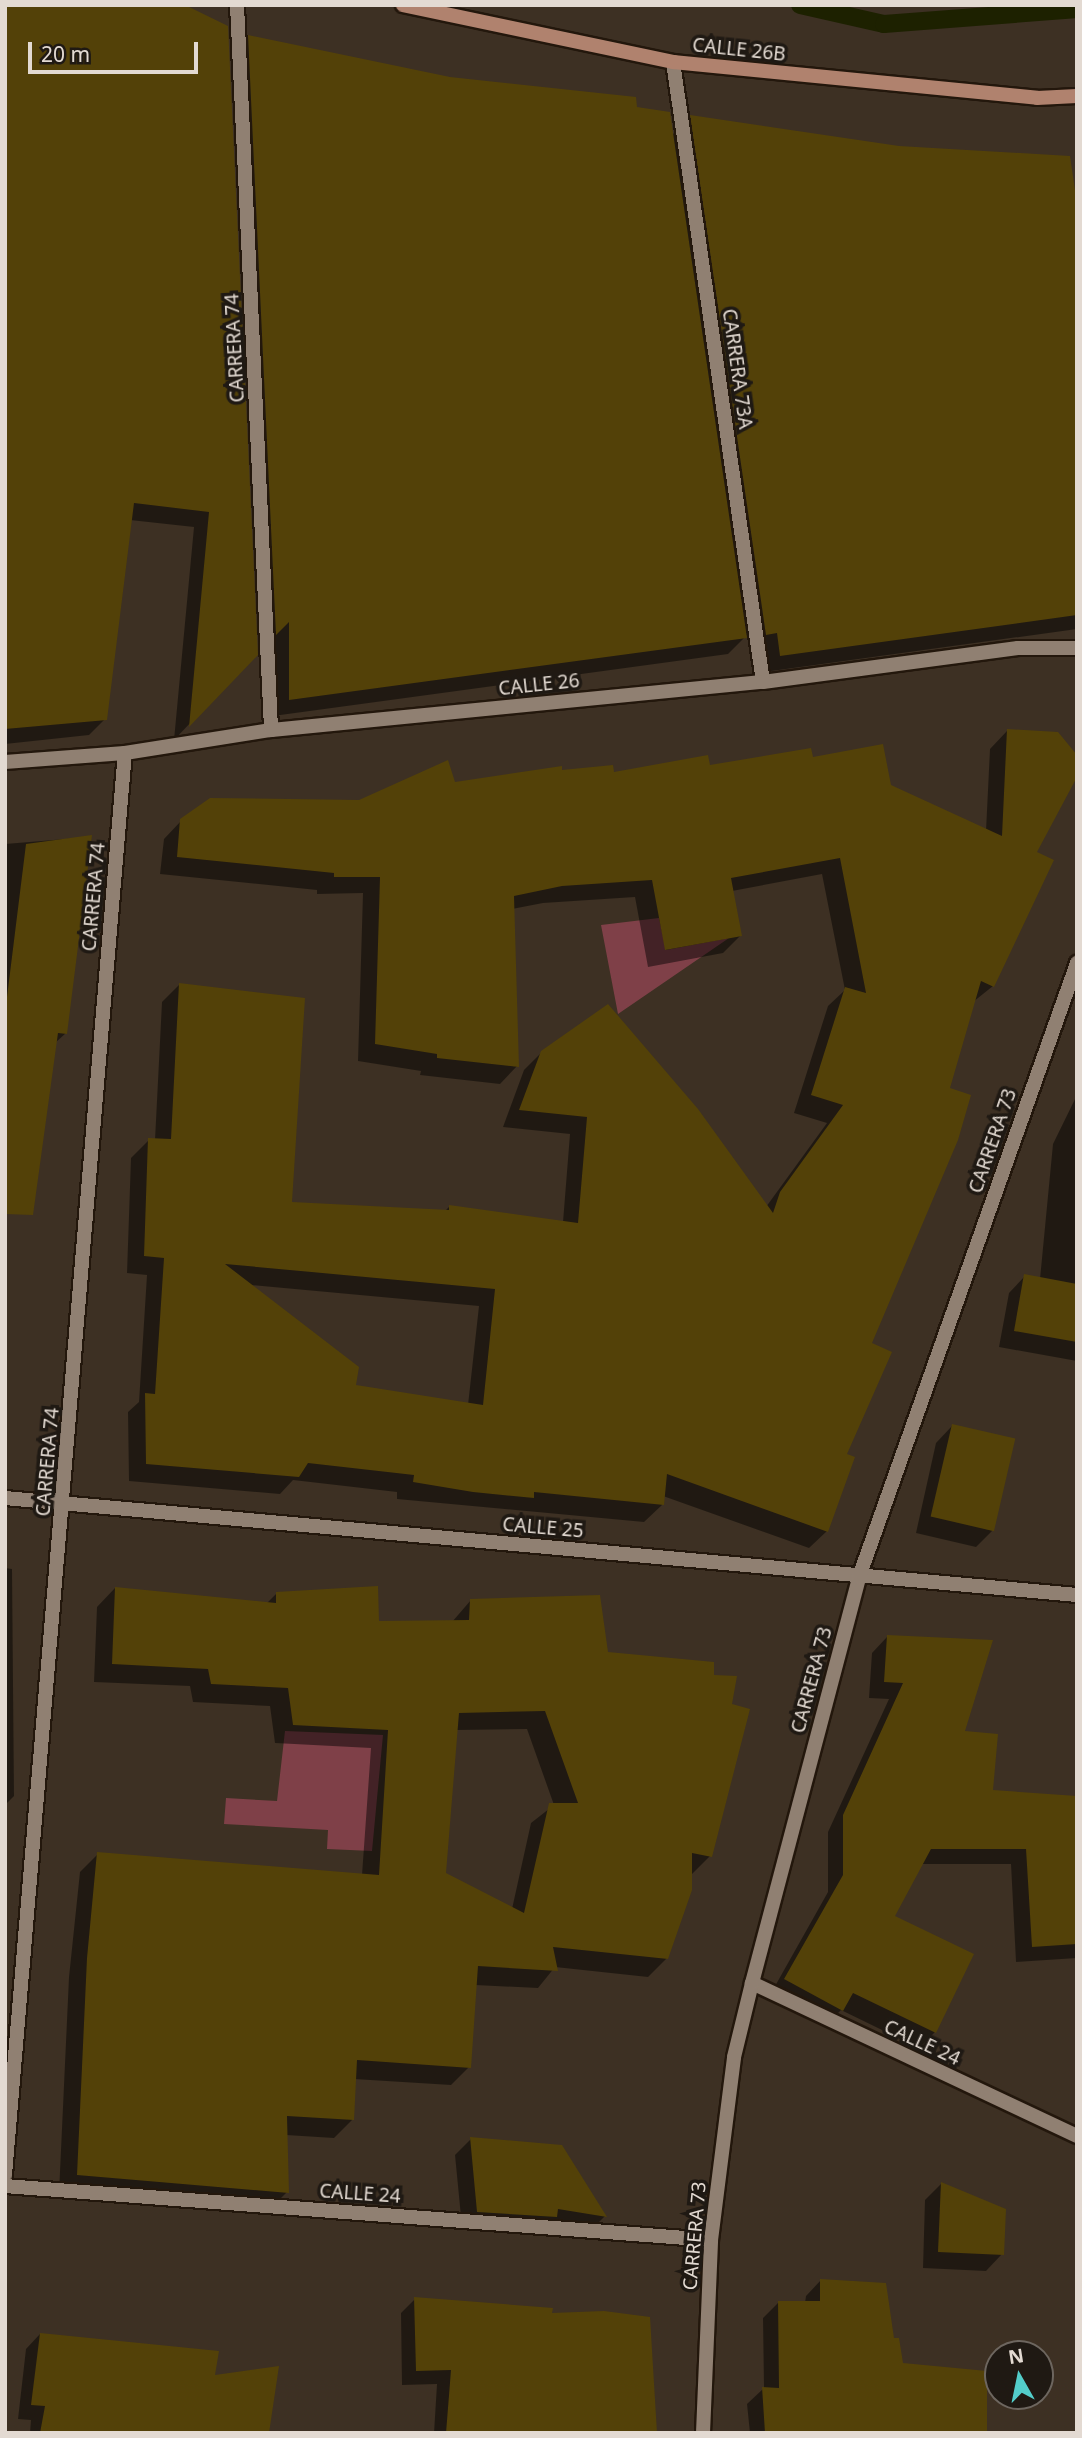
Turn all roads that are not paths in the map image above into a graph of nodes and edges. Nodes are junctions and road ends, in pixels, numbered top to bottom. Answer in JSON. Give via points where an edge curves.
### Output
{"nodes":[{"id":1,"x":237,"y":5,"type":"edge"},
{"id":2,"x":403,"y":5,"type":"edge"},
{"id":3,"x":673,"y":62,"type":"junction"},
{"id":4,"x":1077,"y":96,"type":"edge"},
{"id":5,"x":1077,"y":648,"type":"edge"},
{"id":6,"x":763,"y":682,"type":"junction"},
{"id":7,"x":271,"y":730,"type":"junction"},
{"id":8,"x":125,"y":752,"type":"junction"},
{"id":9,"x":5,"y":762,"type":"edge"},
{"id":10,"x":1077,"y":963,"type":"edge"},
{"id":11,"x":5,"y":1498,"type":"edge"},
{"id":12,"x":64,"y":1503,"type":"junction"},
{"id":13,"x":859,"y":1577,"type":"junction"},
{"id":14,"x":1077,"y":1595,"type":"edge"},
{"id":15,"x":752,"y":1983,"type":"junction"},
{"id":16,"x":1077,"y":2136,"type":"edge"},
{"id":17,"x":5,"y":2175,"type":"edge"},
{"id":18,"x":5,"y":2186,"type":"edge"},
{"id":19,"x":711,"y":2240,"type":"junction"},
{"id":20,"x":703,"y":2433,"type":"edge"}],
"edges":[{"from":1,"to":7,"type":"street","name":"CARRERA 74"},
{"from":2,"to":3,"type":"street","name":"CALLE 26B"},
{"from":3,"to":4,"type":"street","name":"CALLE 26B","via":[[1037,98]]},
{"from":3,"to":6,"type":"street","name":"CARRERA 73A"},
{"from":5,"to":6,"type":"street","name":"CALLE 26","via":[[1018,648]]},
{"from":6,"to":7,"type":"street","name":"CALLE 26"},
{"from":7,"to":8,"type":"street","name":"CALLE 26"},
{"from":8,"to":9,"type":"street","name":"CALLE 26"},
{"from":8,"to":12,"type":"street","name":"CARRERA 74"},
{"from":10,"to":13,"type":"street","name":"CARRERA 73"},
{"from":11,"to":12,"type":"street","name":"CALLE 25"},
{"from":12,"to":13,"type":"street","name":"CALLE 25"},
{"from":12,"to":17,"type":"street","name":"CARRERA 74"},
{"from":13,"to":14,"type":"street","name":"CALLE 25"},
{"from":13,"to":15,"type":"street","name":"CARRERA 73"},
{"from":15,"to":16,"type":"street","name":"CALLE 24"},
{"from":15,"to":19,"type":"street","name":"CARRERA 73","via":[[734,2057]]},
{"from":18,"to":19,"type":"street","name":"CALLE 24"},
{"from":19,"to":20,"type":"street","name":"CARRERA 73"}]}
